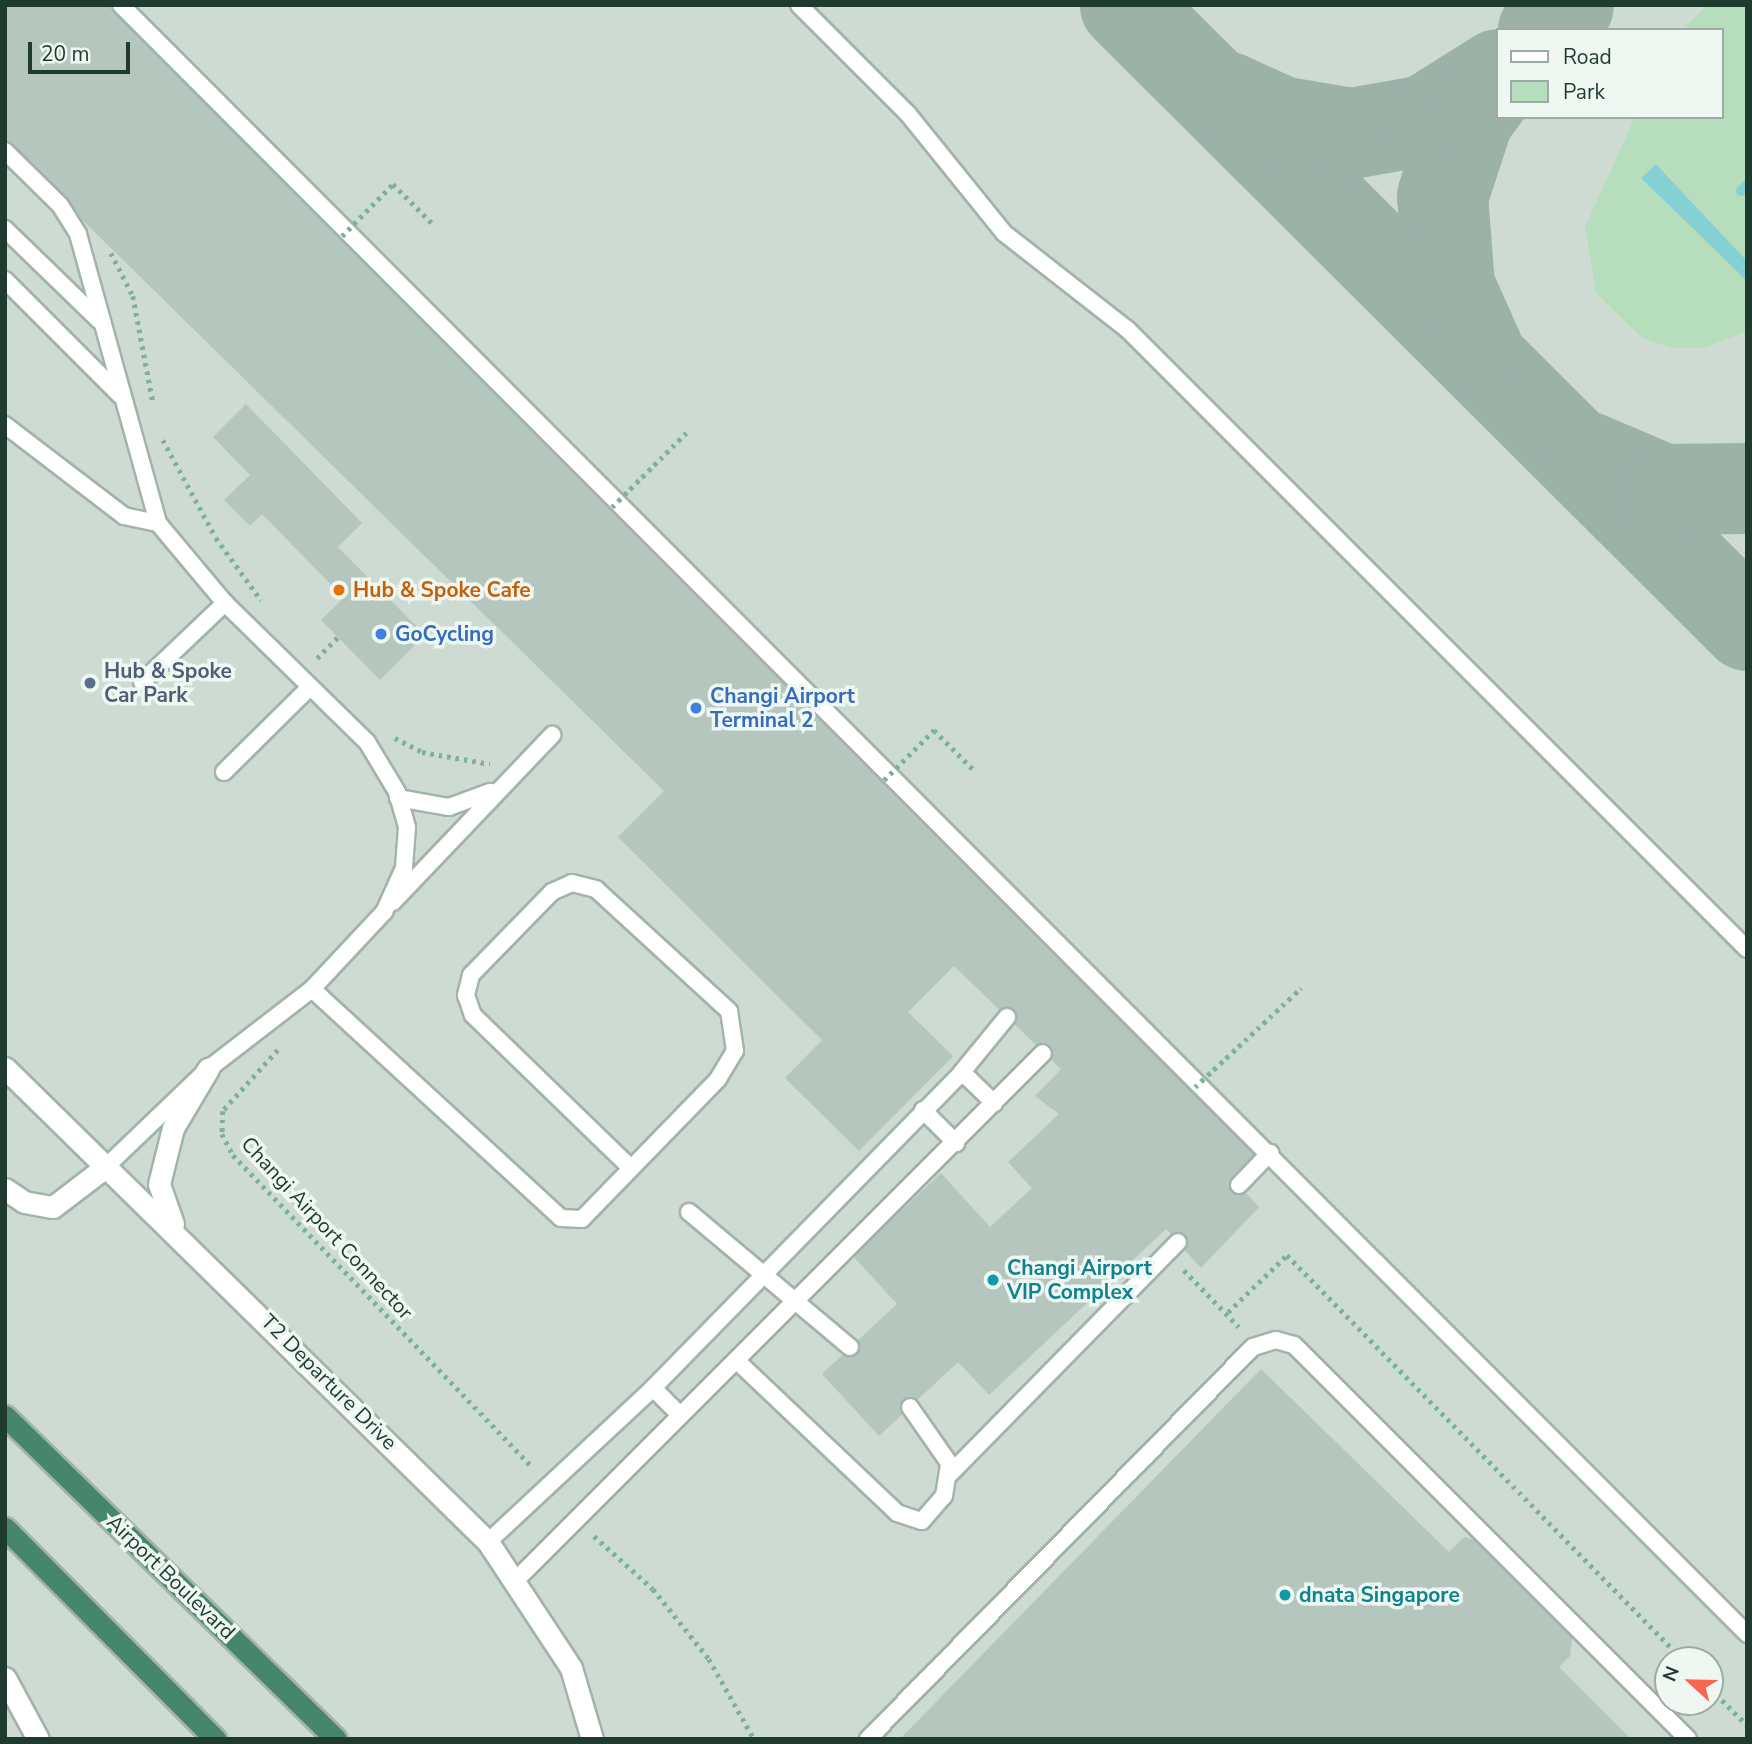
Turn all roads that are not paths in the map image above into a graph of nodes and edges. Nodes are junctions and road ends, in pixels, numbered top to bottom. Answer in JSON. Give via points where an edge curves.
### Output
{"nodes":[{"id":1,"x":121,"y":5,"type":"edge"},
{"id":2,"x":799,"y":5,"type":"edge"},
{"id":3,"x":5,"y":151,"type":"edge"},
{"id":4,"x":5,"y":229,"type":"edge"},
{"id":5,"x":5,"y":281,"type":"edge"},
{"id":6,"x":101,"y":322,"type":"junction"},
{"id":7,"x":122,"y":397,"type":"junction"},
{"id":8,"x":5,"y":425,"type":"edge"},
{"id":9,"x":158,"y":523,"type":"junction"},
{"id":10,"x":225,"y":603,"type":"junction"},
{"id":11,"x":142,"y":682,"type":"dead end"},
{"id":12,"x":309,"y":688,"type":"junction"},
{"id":13,"x":552,"y":735,"type":"dead end"},
{"id":14,"x":224,"y":772,"type":"dead end"},
{"id":15,"x":509,"y":780,"type":"junction"},
{"id":16,"x":398,"y":798,"type":"junction"},
{"id":17,"x":384,"y":912,"type":"junction"},
{"id":18,"x":1747,"y":949,"type":"edge"},
{"id":19,"x":312,"y":989,"type":"junction"},
{"id":20,"x":1007,"y":1017,"type":"dead end"},
{"id":21,"x":1043,"y":1053,"type":"dead end"},
{"id":22,"x":5,"y":1068,"type":"edge"},
{"id":23,"x":208,"y":1069,"type":"junction"},
{"id":24,"x":962,"y":1072,"type":"junction"},
{"id":25,"x":994,"y":1103,"type":"junction"},
{"id":26,"x":923,"y":1111,"type":"junction"},
{"id":27,"x":956,"y":1143,"type":"junction"},
{"id":28,"x":1270,"y":1153,"type":"junction"},
{"id":29,"x":108,"y":1165,"type":"junction"},
{"id":30,"x":631,"y":1168,"type":"junction"},
{"id":31,"x":1239,"y":1185,"type":"dead end"},
{"id":32,"x":5,"y":1189,"type":"edge"},
{"id":33,"x":689,"y":1212,"type":"dead end"},
{"id":34,"x":175,"y":1230,"type":"junction"},
{"id":35,"x":1172,"y":1248,"type":"road end"},
{"id":36,"x":762,"y":1277,"type":"junction"},
{"id":37,"x":794,"y":1304,"type":"junction"},
{"id":38,"x":850,"y":1348,"type":"dead end"},
{"id":39,"x":736,"y":1360,"type":"junction"},
{"id":40,"x":653,"y":1388,"type":"junction"},
{"id":41,"x":910,"y":1408,"type":"dead end"},
{"id":42,"x":680,"y":1415,"type":"junction"},
{"id":43,"x":5,"y":1416,"type":"edge"},
{"id":44,"x":950,"y":1474,"type":"junction"},
{"id":45,"x":5,"y":1528,"type":"edge"},
{"id":46,"x":488,"y":1542,"type":"junction"},
{"id":47,"x":516,"y":1580,"type":"junction"},
{"id":48,"x":1747,"y":1634,"type":"edge"},
{"id":49,"x":5,"y":1678,"type":"edge"},
{"id":50,"x":38,"y":1739,"type":"edge"},
{"id":51,"x":215,"y":1739,"type":"edge"},
{"id":52,"x":336,"y":1739,"type":"edge"},
{"id":53,"x":592,"y":1739,"type":"edge"},
{"id":54,"x":868,"y":1739,"type":"edge"},
{"id":55,"x":1688,"y":1739,"type":"edge"}],
"edges":[{"from":1,"to":28,"type":"lane","via":[[1104,993]]},
{"from":2,"to":18,"type":"lane","via":[[908,114],[1004,233],[1128,330]]},
{"from":3,"to":6,"type":"lane","via":[[60,205],[78,234]]},
{"from":4,"to":6,"type":"lane"},
{"from":5,"to":7,"type":"lane"},
{"from":6,"to":7,"type":"lane"},
{"from":7,"to":9,"type":"lane"},
{"from":8,"to":9,"type":"lane","via":[[124,516]]},
{"from":9,"to":10,"type":"lane"},
{"from":10,"to":11,"type":"lane"},
{"from":10,"to":12,"type":"lane"},
{"from":12,"to":14,"type":"lane"},
{"from":12,"to":16,"type":"lane","via":[[367,742]]},
{"from":13,"to":15,"type":"lane"},
{"from":15,"to":16,"type":"lane","via":[[472,804],[427,807]]},
{"from":15,"to":17,"type":"lane"},
{"from":16,"to":17,"type":"lane","via":[[407,827],[404,868]]},
{"from":17,"to":19,"type":"lane"},
{"from":19,"to":23,"type":"lane"},
{"from":19,"to":30,"type":"lane","via":[[561,1218],[582,1219]]},
{"from":20,"to":24,"type":"lane"},
{"from":21,"to":25,"type":"lane"},
{"from":22,"to":29,"type":"main road","name":"T2 Departure Drive"},
{"from":23,"to":29,"type":"lane"},
{"from":23,"to":34,"type":"main road","via":[[173,1128],[159,1184]]},
{"from":24,"to":25,"type":"lane"},
{"from":24,"to":26,"type":"lane"},
{"from":25,"to":27,"type":"lane"},
{"from":26,"to":27,"type":"lane"},
{"from":26,"to":36,"type":"lane"},
{"from":27,"to":37,"type":"lane"},
{"from":28,"to":31,"type":"lane"},
{"from":28,"to":48,"type":"lane"},
{"from":29,"to":32,"type":"main road","via":[[53,1207],[24,1202]]},
{"from":29,"to":34,"type":"main road","name":"T2 Departure Drive"},
{"from":30,"to":30,"type":"lane","via":[[473,1014],[466,995],[471,975],[552,892],[572,883],[596,889],[729,1012],[734,1028],[735,1051],[718,1079]]},
{"from":33,"to":36,"type":"lane"},
{"from":34,"to":46,"type":"main road","name":"T2 Departure Drive"},
{"from":35,"to":44,"type":"lane"},
{"from":36,"to":37,"type":"lane"},
{"from":36,"to":40,"type":"lane"},
{"from":37,"to":38,"type":"lane"},
{"from":37,"to":39,"type":"lane"},
{"from":39,"to":42,"type":"lane"},
{"from":39,"to":44,"type":"lane","via":[[902,1516],[929,1518]]},
{"from":40,"to":42,"type":"lane"},
{"from":40,"to":46,"type":"lane"},
{"from":41,"to":44,"type":"lane","via":[[940,1443]]},
{"from":42,"to":47,"type":"lane"},
{"from":43,"to":52,"type":"highway","name":"Airport Boulevard"},
{"from":45,"to":51,"type":"highway"},
{"from":46,"to":47,"type":"main road","name":"T2 Departure Drive"},
{"from":47,"to":53,"type":"main road","name":"T2 Departure Drive","via":[[571,1668]]},
{"from":49,"to":50,"type":"main road"},
{"from":54,"to":55,"type":"lane","via":[[1265,1340],[1294,1345]]}]}
